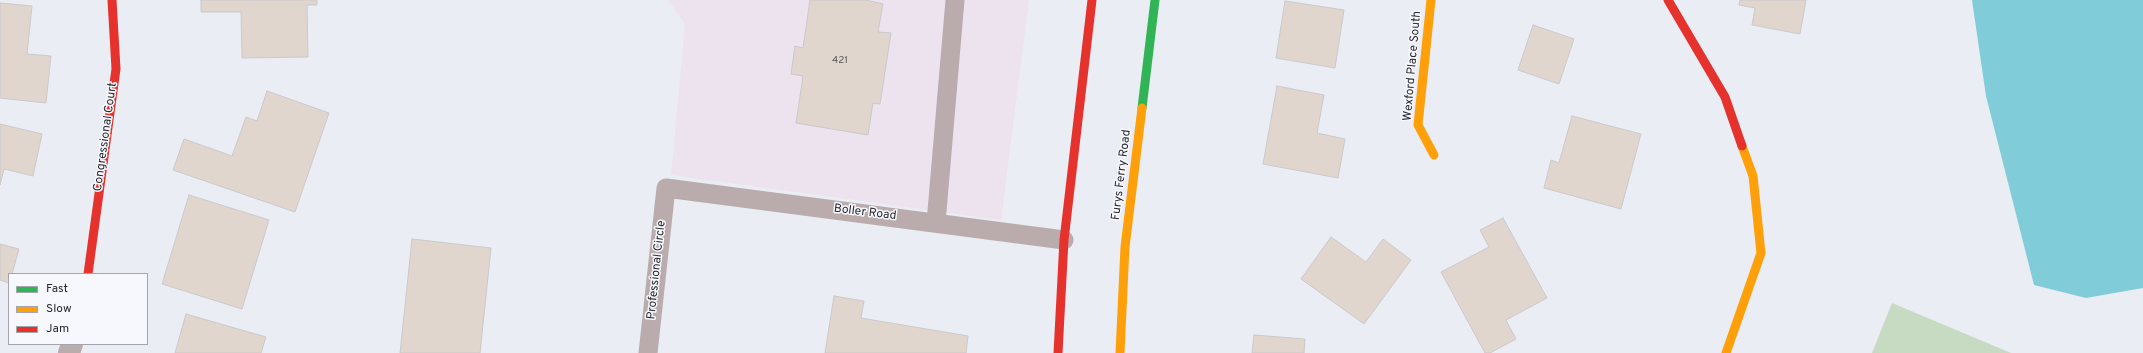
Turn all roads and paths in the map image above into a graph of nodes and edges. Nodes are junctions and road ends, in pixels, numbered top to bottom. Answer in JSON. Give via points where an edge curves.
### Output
{"nodes":[{"id":1,"x":112,"y":0,"type":"edge"},
{"id":2,"x":955,"y":0,"type":"edge"},
{"id":3,"x":1092,"y":0,"type":"edge"},
{"id":4,"x":1155,"y":0,"type":"edge"},
{"id":5,"x":1432,"y":0,"type":"edge"},
{"id":6,"x":1668,"y":0,"type":"edge"},
{"id":7,"x":1434,"y":154,"type":"dead end"},
{"id":8,"x":666,"y":188,"type":"joint"},
{"id":9,"x":936,"y":222,"type":"junction"},
{"id":10,"x":1064,"y":240,"type":"junction"},
{"id":11,"x":88,"y":273,"type":"edge"},
{"id":12,"x":648,"y":353,"type":"edge"},
{"id":13,"x":1058,"y":353,"type":"edge"},
{"id":14,"x":1120,"y":353,"type":"edge"},
{"id":15,"x":1726,"y":353,"type":"edge"}],
"edges":[{"from":1,"to":11,"type":"street","name":"Congressional Court","via":[[116,69]]},
{"from":2,"to":9,"type":"lane"},
{"from":3,"to":10,"type":"street"},
{"from":4,"to":14,"type":"street","name":"Furys Ferry Road","via":[[1125,247]]},
{"from":5,"to":7,"type":"street","name":"Wexford Place South","via":[[1418,125]]},
{"from":6,"to":15,"type":"street","via":[[1725,97],[1753,176],[1761,253]]},
{"from":8,"to":9,"type":"lane","name":"Boller Road"},
{"from":8,"to":12,"type":"lane","name":"Professional Circle"},
{"from":9,"to":10,"type":"lane","name":"Boller Road"},
{"from":10,"to":13,"type":"street"}]}
